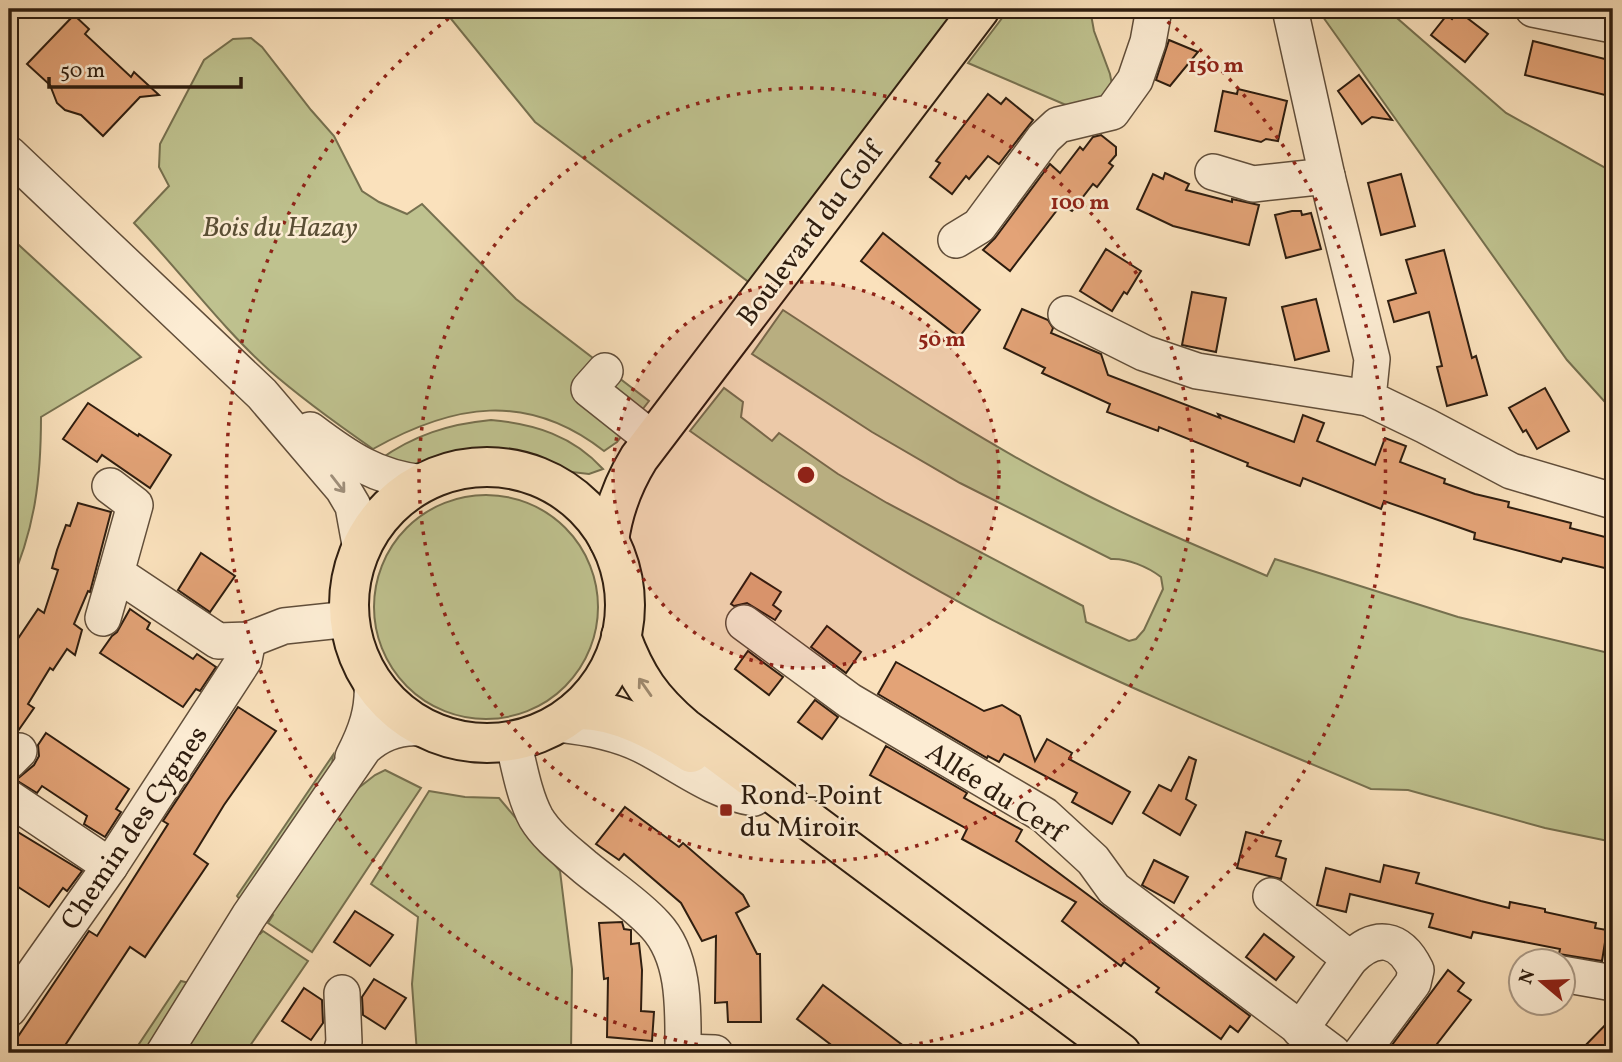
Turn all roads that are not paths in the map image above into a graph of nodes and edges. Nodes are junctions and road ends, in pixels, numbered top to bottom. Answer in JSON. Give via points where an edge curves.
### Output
{"nodes":[{"id":1,"x":979,"y":9,"type":"edge"},
{"id":2,"x":1154,"y":9,"type":"edge"},
{"id":3,"x":1290,"y":9,"type":"edge"},
{"id":4,"x":1534,"y":9,"type":"edge"},
{"id":5,"x":1613,"y":24,"type":"edge"},
{"id":6,"x":9,"y":154,"type":"edge"},
{"id":7,"x":9,"y":171,"type":"edge"},
{"id":8,"x":1213,"y":172,"type":"dead end"},
{"id":9,"x":1327,"y":176,"type":"junction"},
{"id":10,"x":65,"y":207,"type":"junction"},
{"id":11,"x":956,"y":240,"type":"dead end"},
{"id":12,"x":1066,"y":314,"type":"dead end"},
{"id":13,"x":605,"y":371,"type":"dead end"},
{"id":14,"x":262,"y":394,"type":"junction"},
{"id":15,"x":1368,"y":398,"type":"junction"},
{"id":16,"x":654,"y":437,"type":"junction"},
{"id":17,"x":423,"y":483,"type":"junction"},
{"id":18,"x":110,"y":486,"type":"dead end"},
{"id":19,"x":564,"y":491,"type":"junction"},
{"id":20,"x":1613,"y":501,"type":"edge"},
{"id":21,"x":609,"y":541,"type":"junction"},
{"id":22,"x":361,"y":550,"type":"junction"},
{"id":23,"x":116,"y":573,"type":"junction"},
{"id":24,"x":103,"y":618,"type":"dead end"},
{"id":25,"x":350,"y":619,"type":"junction"},
{"id":26,"x":744,"y":623,"type":"dead end"},
{"id":27,"x":621,"y":636,"type":"junction"},
{"id":28,"x":248,"y":640,"type":"junction"},
{"id":29,"x":372,"y":681,"type":"junction"},
{"id":30,"x":568,"y":717,"type":"junction"},
{"id":31,"x":422,"y":728,"type":"junction"},
{"id":32,"x":513,"y":741,"type":"junction"},
{"id":33,"x":345,"y":773,"type":"junction"},
{"id":34,"x":9,"y":798,"type":"edge"},
{"id":35,"x":110,"y":866,"type":"junction"},
{"id":36,"x":1271,"y":896,"type":"dead end"},
{"id":37,"x":1350,"y":959,"type":"junction"},
{"id":38,"x":1576,"y":976,"type":"edge"},
{"id":39,"x":1613,"y":983,"type":"edge"},
{"id":40,"x":342,"y":993,"type":"dead end"},
{"id":41,"x":9,"y":1009,"type":"edge"},
{"id":42,"x":1300,"y":1030,"type":"junction"},
{"id":43,"x":164,"y":1053,"type":"edge"},
{"id":44,"x":341,"y":1053,"type":"edge"},
{"id":45,"x":694,"y":1053,"type":"edge"},
{"id":46,"x":1092,"y":1053,"type":"edge"},
{"id":47,"x":1121,"y":1053,"type":"edge"},
{"id":48,"x":1333,"y":1053,"type":"edge"},
{"id":49,"x":1361,"y":1053,"type":"edge"}],
"edges":[{"from":1,"to":16,"type":"main road","name":"Boulevard du Golf"},
{"from":2,"to":11,"type":"street","via":[[1135,80],[1112,112],[1058,125],[979,226]]},
{"from":3,"to":9,"type":"street"},
{"from":4,"to":5,"type":"street"},
{"from":6,"to":10,"type":"street"},
{"from":7,"to":10,"type":"street"},
{"from":8,"to":9,"type":"street","via":[[1253,184]]},
{"from":9,"to":15,"type":"street","via":[[1372,359]]},
{"from":10,"to":14,"type":"street"},
{"from":12,"to":15,"type":"street","via":[[1144,353],[1197,371]]},
{"from":13,"to":16,"type":"street","via":[[589,389]]},
{"from":14,"to":17,"type":"street","via":[[364,467]]},
{"from":14,"to":22,"type":"street","one_way":true,"via":[[343,489],[355,513]]},
{"from":15,"to":20,"type":"street","via":[[1511,471]]},
{"from":16,"to":19,"type":"main road","name":"Boulevard du Golf","via":[[615,474]]},
{"from":16,"to":21,"type":"main road","name":"Boulevard du Golf","via":[[627,478]]},
{"from":17,"to":19,"type":"main road","via":[[461,470],[501,468],[540,478]]},
{"from":17,"to":22,"type":"main road","via":[[382,516]]},
{"from":18,"to":23,"type":"street","via":[[135,505]]},
{"from":19,"to":21,"type":"main road","via":[[590,513]]},
{"from":21,"to":27,"type":"main road","via":[[625,594]]},
{"from":22,"to":25,"type":"main road","via":[[351,584]]},
{"from":23,"to":24,"type":"street"},
{"from":23,"to":28,"type":"street","via":[[218,641]]},
{"from":25,"to":28,"type":"street","via":[[284,626]]},
{"from":25,"to":29,"type":"main road","via":[[354,641]]},
{"from":26,"to":42,"type":"street","name":"Allée du Cerf","via":[[850,701],[1044,816],[1093,860],[1114,889]]},
{"from":27,"to":30,"type":"main road","via":[[606,675]]},
{"from":47,"to":27,"type":"main road","one_way":true,"via":[[685,728],[646,689]]},
{"from":28,"to":35,"type":"street","name":"Chemin des Cygnes","via":[[244,660]]},
{"from":29,"to":31,"type":"main road","via":[[386,700]]},
{"from":29,"to":33,"type":"street","via":[[370,720]]},
{"from":30,"to":32,"type":"main road","via":[[543,732]]},
{"from":30,"to":46,"type":"main road","via":[[593,711],[616,716],[660,735],[710,766]]},
{"from":31,"to":32,"type":"main road","via":[[474,743]]},
{"from":31,"to":33,"type":"street","via":[[392,730],[372,740]]},
{"from":32,"to":45,"type":"street","via":[[541,825],[663,936],[676,965]]},
{"from":33,"to":43,"type":"street","via":[[248,916]]},
{"from":34,"to":35,"type":"street"},
{"from":35,"to":41,"type":"street","name":"Chemin des Cygnes"},
{"from":36,"to":37,"type":"street"},
{"from":37,"to":42,"type":"street"},
{"from":37,"to":49,"type":"street","via":[[1373,942],[1385,942],[1401,947],[1416,970],[1413,983]]},
{"from":38,"to":39,"type":"street"},
{"from":40,"to":44,"type":"street"},
{"from":42,"to":48,"type":"street","name":"Allée du Cerf"}]}
